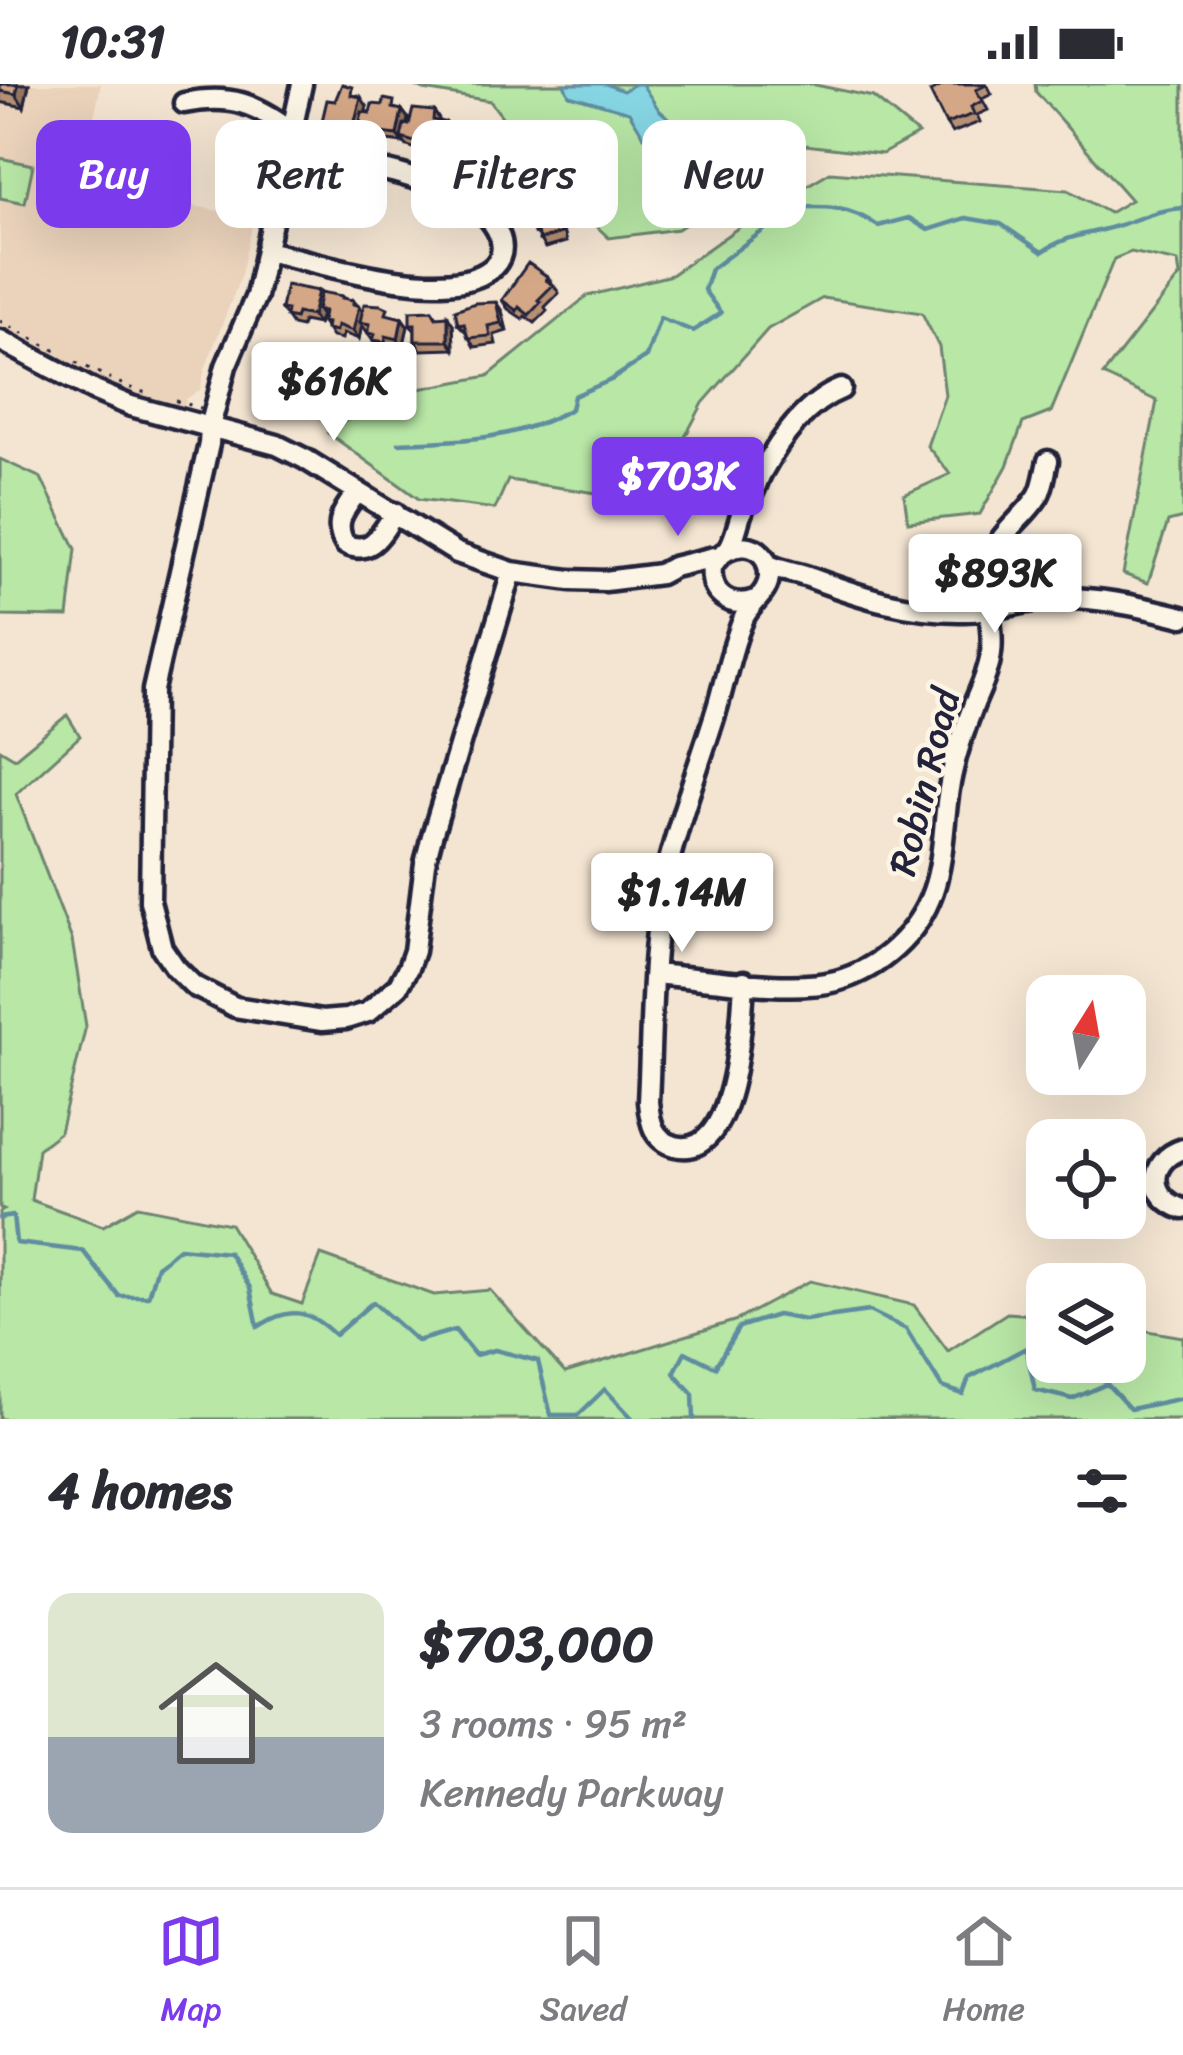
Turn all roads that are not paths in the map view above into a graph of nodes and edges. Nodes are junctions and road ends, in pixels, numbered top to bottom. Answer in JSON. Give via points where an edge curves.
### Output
{"nodes":[{"id":1,"x":302,"y":84,"type":"edge"},
{"id":2,"x":184,"y":103,"type":"dead end"},
{"id":3,"x":273,"y":120,"type":"edge"},
{"id":4,"x":294,"y":120,"type":"edge"},
{"id":5,"x":387,"y":170,"type":"edge"},
{"id":6,"x":271,"y":228,"type":"edge"},
{"id":7,"x":266,"y":251,"type":"junction"},
{"id":8,"x":0,"y":340,"type":"edge"},
{"id":9,"x":841,"y":389,"type":"dead end"},
{"id":10,"x":213,"y":420,"type":"junction"},
{"id":11,"x":1048,"y":461,"type":"dead end"},
{"id":12,"x":358,"y":490,"type":"junction"},
{"id":13,"x":750,"y":499,"type":"junction"},
{"id":14,"x":395,"y":513,"type":"junction"},
{"id":15,"x":724,"y":552,"type":"junction"},
{"id":16,"x":762,"y":558,"type":"junction"},
{"id":17,"x":512,"y":572,"type":"junction"},
{"id":18,"x":660,"y":574,"type":"junction"},
{"id":19,"x":822,"y":584,"type":"junction"},
{"id":20,"x":718,"y":593,"type":"junction"},
{"id":21,"x":760,"y":596,"type":"junction"},
{"id":22,"x":989,"y":610,"type":"junction"},
{"id":23,"x":1183,"y":617,"type":"edge"},
{"id":24,"x":734,"y":642,"type":"junction"},
{"id":25,"x":654,"y":974,"type":"junction"},
{"id":26,"x":744,"y":981,"type":"junction"},
{"id":27,"x":1183,"y":1149,"type":"edge"},
{"id":28,"x":1183,"y":1209,"type":"edge"}],
"edges":[{"from":1,"to":4,"type":"street"},
{"from":2,"to":3,"type":"street","via":[[240,101]]},
{"from":5,"to":7,"type":"street","via":[[448,190],[492,218],[500,233],[497,263],[485,274],[434,284]]},
{"from":6,"to":7,"type":"street"},
{"from":7,"to":10,"type":"street"},
{"from":8,"to":10,"type":"street","via":[[95,391],[168,418]]},
{"from":9,"to":13,"type":"street","via":[[811,406]]},
{"from":10,"to":12,"type":"street"},
{"from":10,"to":17,"type":"street","via":[[153,690],[151,901],[162,948],[215,999],[322,1022],[368,1012],[398,986],[414,951],[432,836]]},
{"from":11,"to":22,"type":"street","name":"Robin Road","via":[[1039,494],[998,543],[988,570]]},
{"from":12,"to":14,"type":"street"},
{"from":12,"to":14,"type":"street","via":[[338,521],[345,544],[372,545]]},
{"from":13,"to":15,"type":"street"},
{"from":13,"to":16,"type":"street"},
{"from":14,"to":17,"type":"street","via":[[457,553]]},
{"from":15,"to":16,"type":"street","via":[[744,546]]},
{"from":15,"to":18,"type":"street"},
{"from":15,"to":20,"type":"street","via":[[712,567]]},
{"from":16,"to":19,"type":"street"},
{"from":16,"to":21,"type":"street","via":[[770,578]]},
{"from":17,"to":18,"type":"street","via":[[605,581]]},
{"from":18,"to":20,"type":"street"},
{"from":19,"to":21,"type":"street"},
{"from":19,"to":22,"type":"street","via":[[897,607]]},
{"from":20,"to":21,"type":"street","via":[[737,604]]},
{"from":20,"to":24,"type":"street"},
{"from":21,"to":24,"type":"street"},
{"from":22,"to":23,"type":"street","via":[[1049,598]]},
{"from":22,"to":26,"type":"street","name":"Robin Road","via":[[989,668],[950,782],[942,855],[920,920],[883,958],[837,980]]},
{"from":24,"to":25,"type":"street","via":[[669,864]]},
{"from":25,"to":26,"type":"street","name":"Robin Road"},
{"from":25,"to":26,"type":"street","via":[[650,1123],[658,1137],[686,1147],[712,1132],[734,1081]]},
{"from":27,"to":28,"type":"street","via":[[1162,1161],[1156,1184],[1167,1203]]}]}
